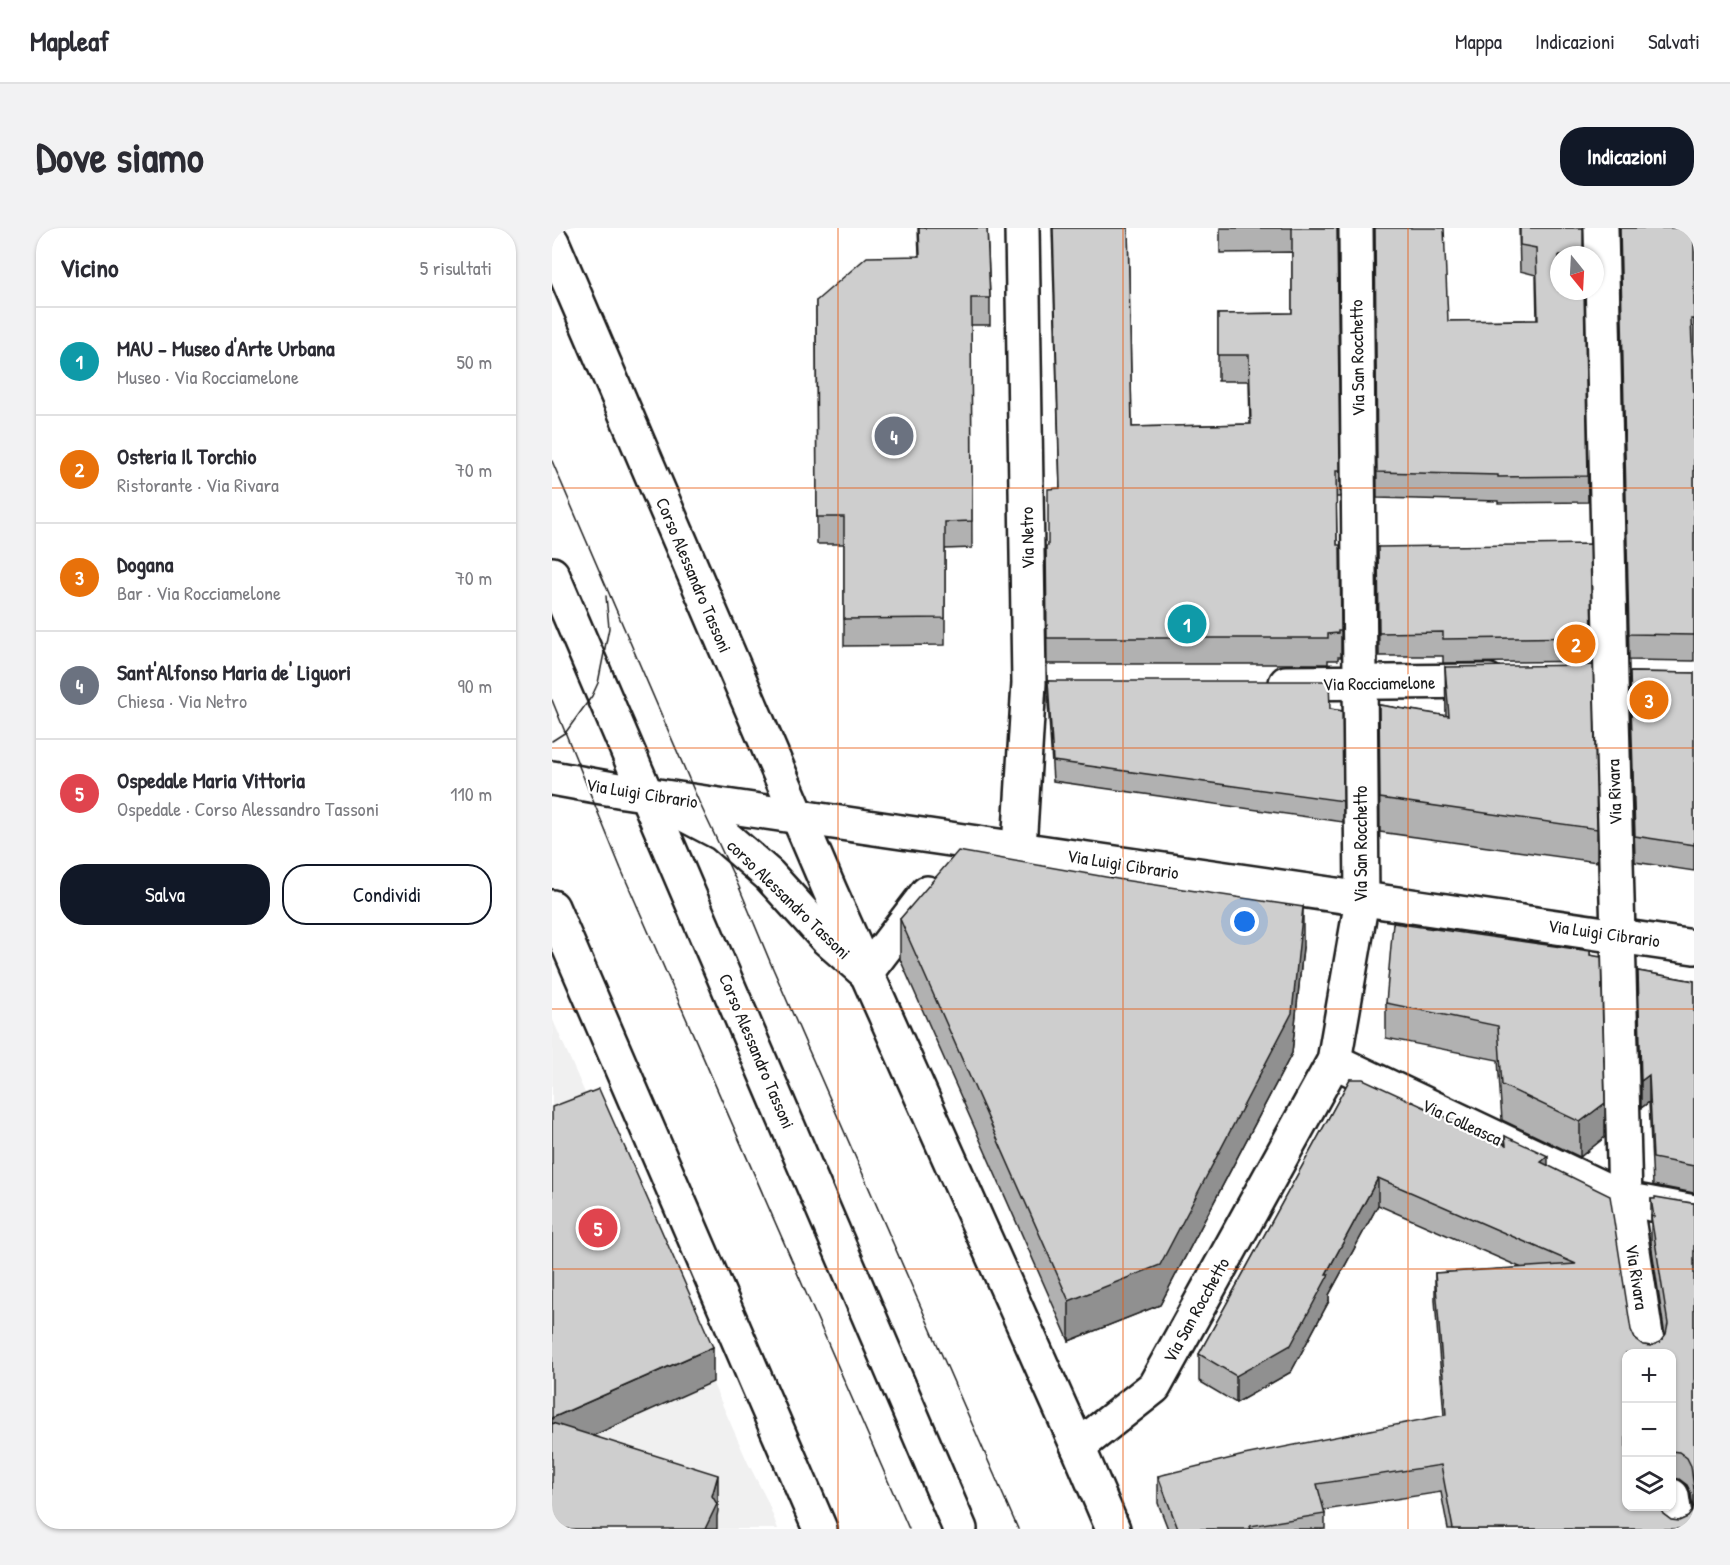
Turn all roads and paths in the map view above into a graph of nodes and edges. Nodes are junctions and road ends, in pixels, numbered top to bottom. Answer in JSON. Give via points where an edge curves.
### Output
{"nodes":[{"id":1,"x":1022,"y":228,"type":"edge"},
{"id":2,"x":1356,"y":228,"type":"edge"},
{"id":3,"x":1601,"y":228,"type":"edge"},
{"id":4,"x":552,"y":242,"type":"edge"},
{"id":5,"x":552,"y":574,"type":"edge"},
{"id":6,"x":1515,"y":681,"type":"edge"},
{"id":7,"x":1029,"y":683,"type":"junction"},
{"id":8,"x":1064,"y":683,"type":"edge"},
{"id":9,"x":1258,"y":683,"type":"edge"},
{"id":10,"x":1360,"y":683,"type":"junction"},
{"id":11,"x":552,"y":778,"type":"edge"},
{"id":12,"x":645,"y":794,"type":"junction"},
{"id":13,"x":798,"y":817,"type":"junction"},
{"id":14,"x":966,"y":841,"type":"junction"},
{"id":15,"x":1019,"y":849,"type":"junction"},
{"id":16,"x":1362,"y":900,"type":"junction"},
{"id":17,"x":552,"y":907,"type":"edge"},
{"id":18,"x":1618,"y":935,"type":"junction"},
{"id":19,"x":1694,"y":947,"type":"edge"},
{"id":20,"x":866,"y":973,"type":"junction"},
{"id":21,"x":1334,"y":1061,"type":"junction"},
{"id":22,"x":1624,"y":1199,"type":"junction"},
{"id":23,"x":1694,"y":1212,"type":"edge"},
{"id":24,"x":1648,"y":1349,"type":"edge"},
{"id":25,"x":1078,"y":1446,"type":"junction"},
{"id":26,"x":1674,"y":1511,"type":"edge"},
{"id":27,"x":820,"y":1529,"type":"edge"},
{"id":28,"x":960,"y":1529,"type":"edge"},
{"id":29,"x":1113,"y":1529,"type":"edge"},
{"id":30,"x":1677,"y":1529,"type":"edge"}],
"edges":[{"from":1,"to":7,"type":"street","name":"Via Netro"},
{"from":2,"to":10,"type":"street","name":"Via San Rocchetto"},
{"from":3,"to":18,"type":"street","name":"Via Rivara"},
{"from":4,"to":13,"type":"street","name":"Corso Alessandro Tassoni"},
{"from":5,"to":12,"type":"street","name":"Corso Alessandro Tassoni"},
{"from":6,"to":10,"type":"street","name":"Via Rocciamelone"},
{"from":7,"to":8,"type":"street"},
{"from":7,"to":15,"type":"street","name":"Via Netro"},
{"from":9,"to":10,"type":"street","name":"Via Rocciamelone"},
{"from":10,"to":16,"type":"street","name":"Via San Rocchetto"},
{"from":11,"to":12,"type":"street","name":"Via Luigi Cibrario"},
{"from":12,"to":13,"type":"street","name":"Via Luigi Cibrario"},
{"from":12,"to":20,"type":"street","name":"corso Alessandro Tassoni","via":[[722,834],[769,874],[826,938]]},
{"from":12,"to":28,"type":"street","name":"Corso Alessandro Tassoni"},
{"from":13,"to":14,"type":"street","name":"Via Luigi Cibrario"},
{"from":13,"to":20,"type":"street","name":"Corso Alessandro Tassoni"},
{"from":14,"to":15,"type":"street","name":"Via Luigi Cibrario"},
{"from":14,"to":20,"type":"street","name":"Corso Alessandro Tassoni"},
{"from":15,"to":16,"type":"street","name":"Via Luigi Cibrario"},
{"from":16,"to":18,"type":"street","name":"Via Luigi Cibrario"},
{"from":16,"to":21,"type":"street","name":"Via San Rocchetto"},
{"from":17,"to":27,"type":"street"},
{"from":18,"to":19,"type":"street","name":"Via Luigi Cibrario"},
{"from":18,"to":22,"type":"street","name":"Via Rivara"},
{"from":20,"to":25,"type":"street","name":"Corso Alessandro Tassoni"},
{"from":21,"to":22,"type":"street","name":"Via Colleasca"},
{"from":21,"to":25,"type":"street","name":"Via San Rocchetto","via":[[1154,1387]]},
{"from":22,"to":23,"type":"street","name":"Via Colleasca"},
{"from":22,"to":24,"type":"street","name":"Via Rivara"},
{"from":25,"to":29,"type":"street","name":"Corso Alessandro Tassoni"},
{"from":26,"to":30,"type":"street"}]}
